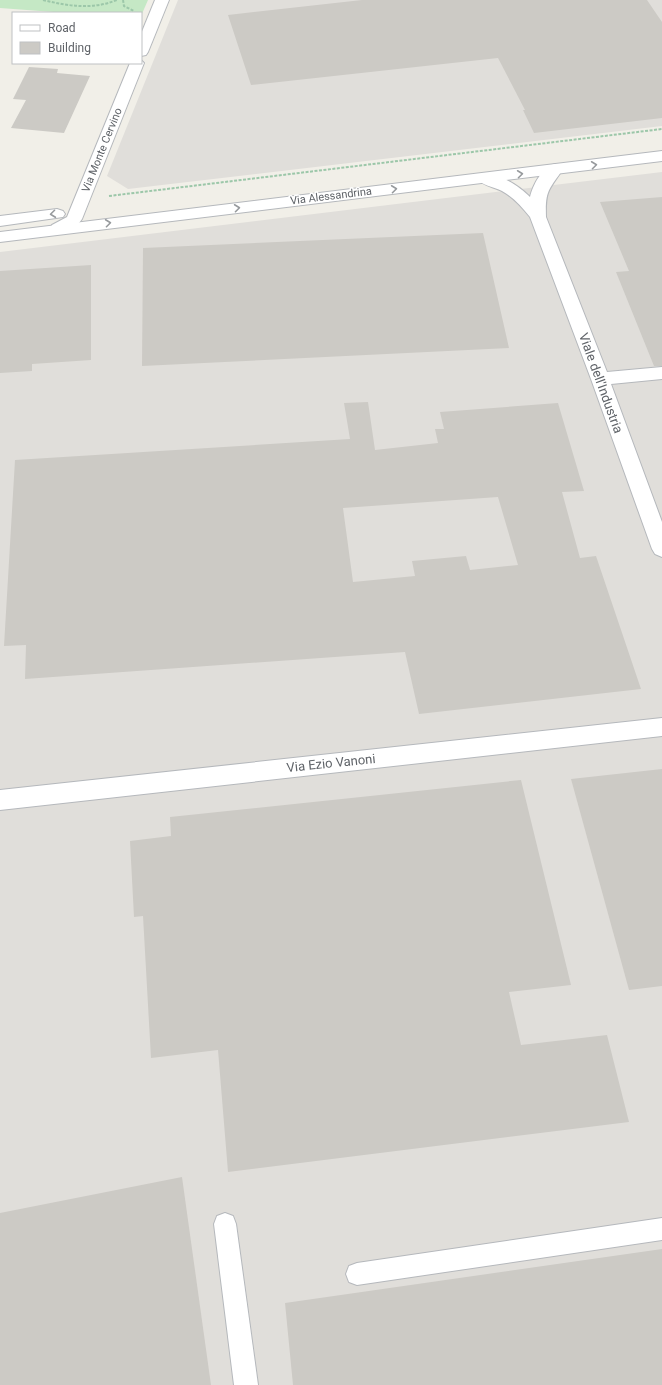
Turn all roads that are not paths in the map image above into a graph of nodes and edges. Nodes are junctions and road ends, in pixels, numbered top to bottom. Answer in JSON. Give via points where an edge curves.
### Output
{"nodes":[{"id":1,"x":162,"y":0,"type":"edge"},
{"id":2,"x":142,"y":50,"type":"edge"},
{"id":3,"x":137,"y":64,"type":"edge"},
{"id":4,"x":662,"y":141,"type":"edge"},
{"id":5,"x":662,"y":156,"type":"edge"},
{"id":6,"x":555,"y":169,"type":"junction"},
{"id":7,"x":484,"y":178,"type":"junction"},
{"id":8,"x":80,"y":205,"type":"junction"},
{"id":9,"x":538,"y":217,"type":"junction"},
{"id":10,"x":0,"y":221,"type":"edge"},
{"id":11,"x":58,"y":229,"type":"junction"},
{"id":12,"x":0,"y":237,"type":"edge"},
{"id":13,"x":662,"y":373,"type":"edge"},
{"id":14,"x":600,"y":379,"type":"junction"},
{"id":15,"x":662,"y":549,"type":"edge"},
{"id":16,"x":662,"y":727,"type":"edge"},
{"id":17,"x":0,"y":800,"type":"edge"},
{"id":18,"x":225,"y":1224,"type":"dead end"},
{"id":19,"x":662,"y":1229,"type":"edge"},
{"id":20,"x":357,"y":1274,"type":"dead end"},
{"id":21,"x":246,"y":1385,"type":"edge"}],
"edges":[{"from":1,"to":2,"type":"street"},
{"from":3,"to":8,"type":"street","name":"Via Monte Cervino"},
{"from":4,"to":8,"type":"street","name":"Via Alessandrina"},
{"from":6,"to":5,"type":"street","name":"Via Alessandrina","one_way":true},
{"from":7,"to":6,"type":"street","name":"Via Alessandrina","one_way":true},
{"from":6,"to":9,"type":"street","name":"Viale dell'Industria","via":[[542,184],[537,204]]},
{"from":7,"to":9,"type":"street","name":"Viale dell'Industria","via":[[498,182],[519,194]]},
{"from":11,"to":7,"type":"street","name":"Via Alessandrina","one_way":true},
{"from":8,"to":10,"type":"street","name":"Via Alessandrina","one_way":true},
{"from":8,"to":11,"type":"street","name":"Via Monte Cervino","via":[[74,219]]},
{"from":9,"to":14,"type":"street","name":"Viale dell'Industria"},
{"from":11,"to":12,"type":"street","name":"Via Alessandrina"},
{"from":13,"to":14,"type":"street"},
{"from":14,"to":15,"type":"street","name":"Viale dell'Industria"},
{"from":16,"to":17,"type":"street","name":"Via Ezio Vanoni"},
{"from":18,"to":21,"type":"lane"},
{"from":19,"to":20,"type":"lane"}]}
